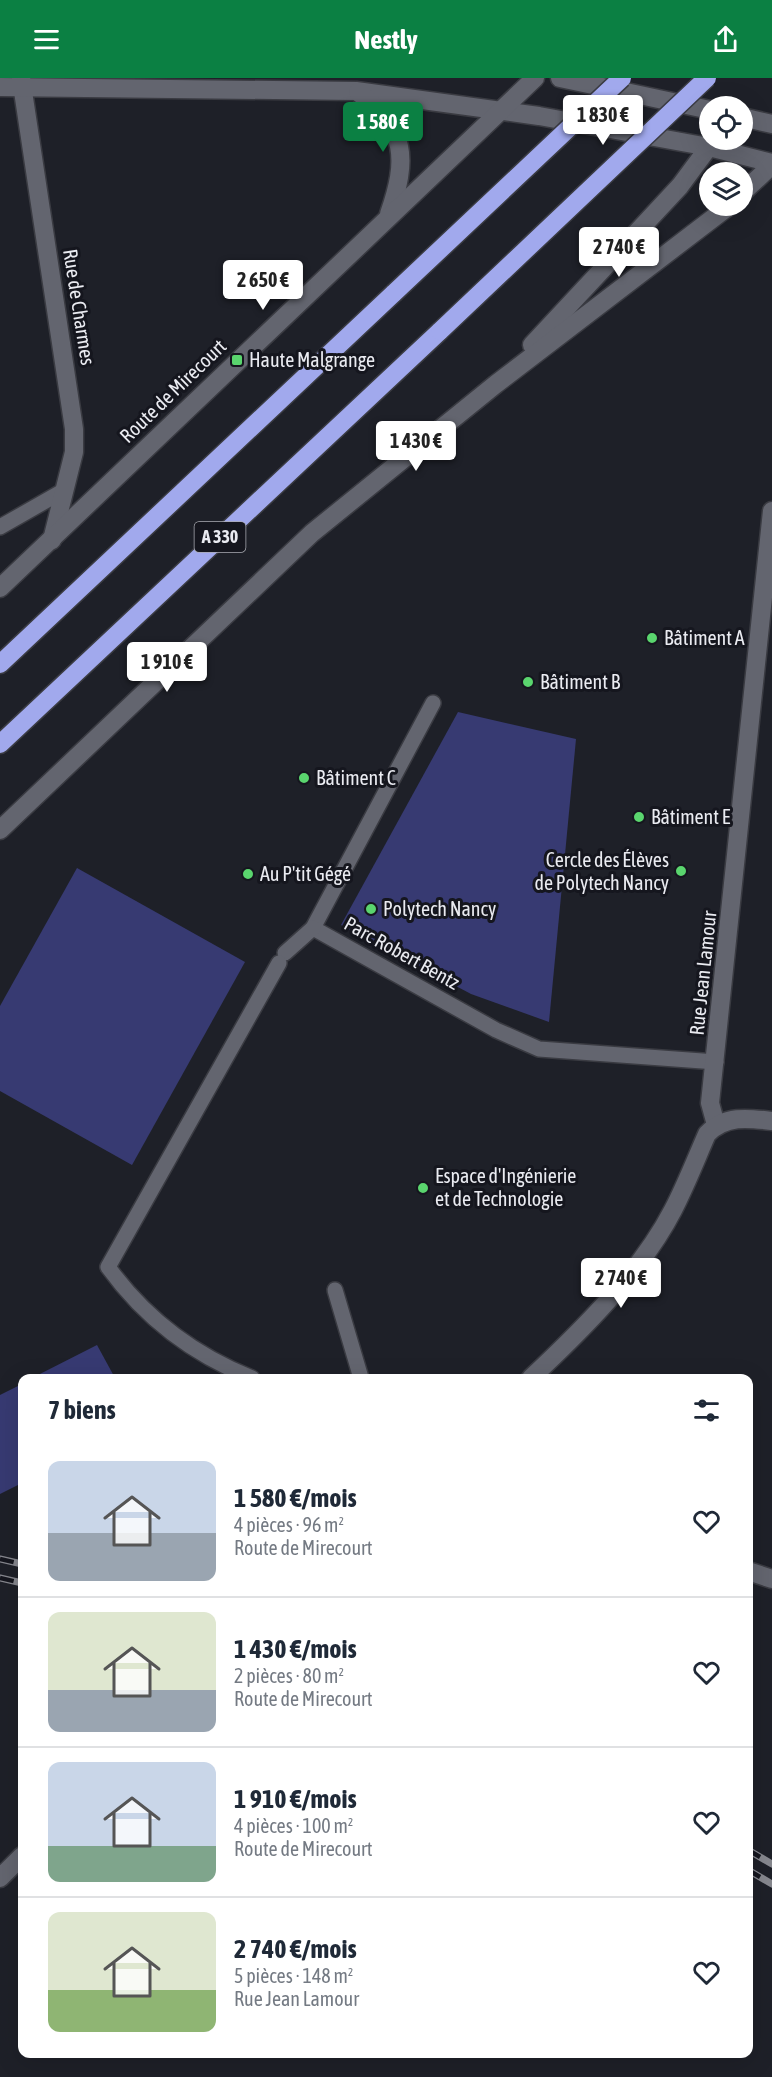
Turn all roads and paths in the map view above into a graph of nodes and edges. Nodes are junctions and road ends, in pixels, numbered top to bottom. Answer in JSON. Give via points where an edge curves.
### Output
{"nodes":[{"id":1,"x":535,"y":78,"type":"edge"},
{"id":2,"x":560,"y":78,"type":"edge"},
{"id":3,"x":622,"y":78,"type":"edge"},
{"id":4,"x":707,"y":78,"type":"edge"},
{"id":5,"x":21,"y":83,"type":"edge"},
{"id":6,"x":325,"y":85,"type":"edge"},
{"id":7,"x":0,"y":87,"type":"edge"},
{"id":8,"x":356,"y":91,"type":"junction"},
{"id":9,"x":699,"y":108,"type":"edge"},
{"id":10,"x":502,"y":110,"type":"junction"},
{"id":11,"x":753,"y":120,"type":"edge"},
{"id":12,"x":772,"y":124,"type":"edge"},
{"id":13,"x":699,"y":141,"type":"edge"},
{"id":14,"x":706,"y":150,"type":"edge"},
{"id":15,"x":731,"y":150,"type":"edge"},
{"id":16,"x":772,"y":164,"type":"edge"},
{"id":17,"x":753,"y":182,"type":"edge"},
{"id":18,"x":716,"y":216,"type":"edge"},
{"id":19,"x":387,"y":219,"type":"junction"},
{"id":20,"x":496,"y":384,"type":"junction"},
{"id":21,"x":63,"y":491,"type":"junction"},
{"id":22,"x":772,"y":511,"type":"edge"},
{"id":23,"x":0,"y":527,"type":"edge"},
{"id":24,"x":51,"y":542,"type":"junction"},
{"id":25,"x":0,"y":588,"type":"edge"},
{"id":26,"x":0,"y":664,"type":"edge"},
{"id":27,"x":433,"y":703,"type":"dead end"},
{"id":28,"x":0,"y":744,"type":"edge"},
{"id":29,"x":0,"y":830,"type":"edge"},
{"id":30,"x":313,"y":928,"type":"junction"},
{"id":31,"x":716,"y":1062,"type":"junction"},
{"id":32,"x":772,"y":1121,"type":"edge"},
{"id":33,"x":716,"y":1125,"type":"junction"},
{"id":34,"x":335,"y":1290,"type":"dead end"},
{"id":35,"x":241,"y":1374,"type":"edge"},
{"id":36,"x":360,"y":1374,"type":"edge"},
{"id":37,"x":535,"y":1374,"type":"edge"},
{"id":38,"x":753,"y":1573,"type":"edge"},
{"id":39,"x":772,"y":1580,"type":"edge"},
{"id":40,"x":18,"y":1860,"type":"edge"},
{"id":41,"x":0,"y":1878,"type":"edge"}],
"edges":[{"from":1,"to":10,"type":"main road","name":"Route de Mirecourt"},
{"from":2,"to":9,"type":"main road"},
{"from":3,"to":26,"type":"highway","bridge":true},
{"from":4,"to":28,"type":"highway","number":"A 330","bridge":true},
{"from":5,"to":6,"type":"main road"},
{"from":5,"to":7,"type":"main road"},
{"from":5,"to":21,"type":"main road","name":"Rue de Charmes","via":[[72,411],[74,452]]},
{"from":6,"to":8,"type":"main road"},
{"from":8,"to":10,"type":"main road"},
{"from":8,"to":19,"type":"main road","via":[[386,117],[398,139],[400,172]]},
{"from":10,"to":13,"type":"main road"},
{"from":10,"to":19,"type":"main road","name":"Route de Mirecourt"},
{"from":11,"to":12,"type":"main road"},
{"from":14,"to":20,"type":"main road","via":[[680,186]]},
{"from":15,"to":16,"type":"main road"},
{"from":16,"to":17,"type":"main road"},
{"from":18,"to":20,"type":"main road"},
{"from":19,"to":24,"type":"main road","name":"Route de Mirecourt"},
{"from":20,"to":29,"type":"main road","via":[[312,533]]},
{"from":21,"to":23,"type":"lane"},
{"from":21,"to":24,"type":"main road","name":"Rue de Charmes"},
{"from":22,"to":31,"type":"main road","name":"Rue Jean Lamour"},
{"from":24,"to":25,"type":"main road","name":"Route de Mirecourt"},
{"from":27,"to":30,"type":"lane","name":"Parc Robert Bentz"},
{"from":30,"to":31,"type":"lane","name":"Parc Robert Bentz","via":[[496,1030],[539,1049]]},
{"from":30,"to":35,"type":"lane","via":[[282,958],[108,1267],[123,1288],[186,1346]]},
{"from":31,"to":33,"type":"main road","name":"Rue Jean Lamour","via":[[710,1103]]},
{"from":32,"to":33,"type":"main road","via":[[734,1119]]},
{"from":33,"to":37,"type":"main road","via":[[707,1134],[673,1210],[642,1257],[567,1344]]},
{"from":34,"to":36,"type":"lane"},
{"from":38,"to":39,"type":"main road"},
{"from":40,"to":41,"type":"main road"}]}
